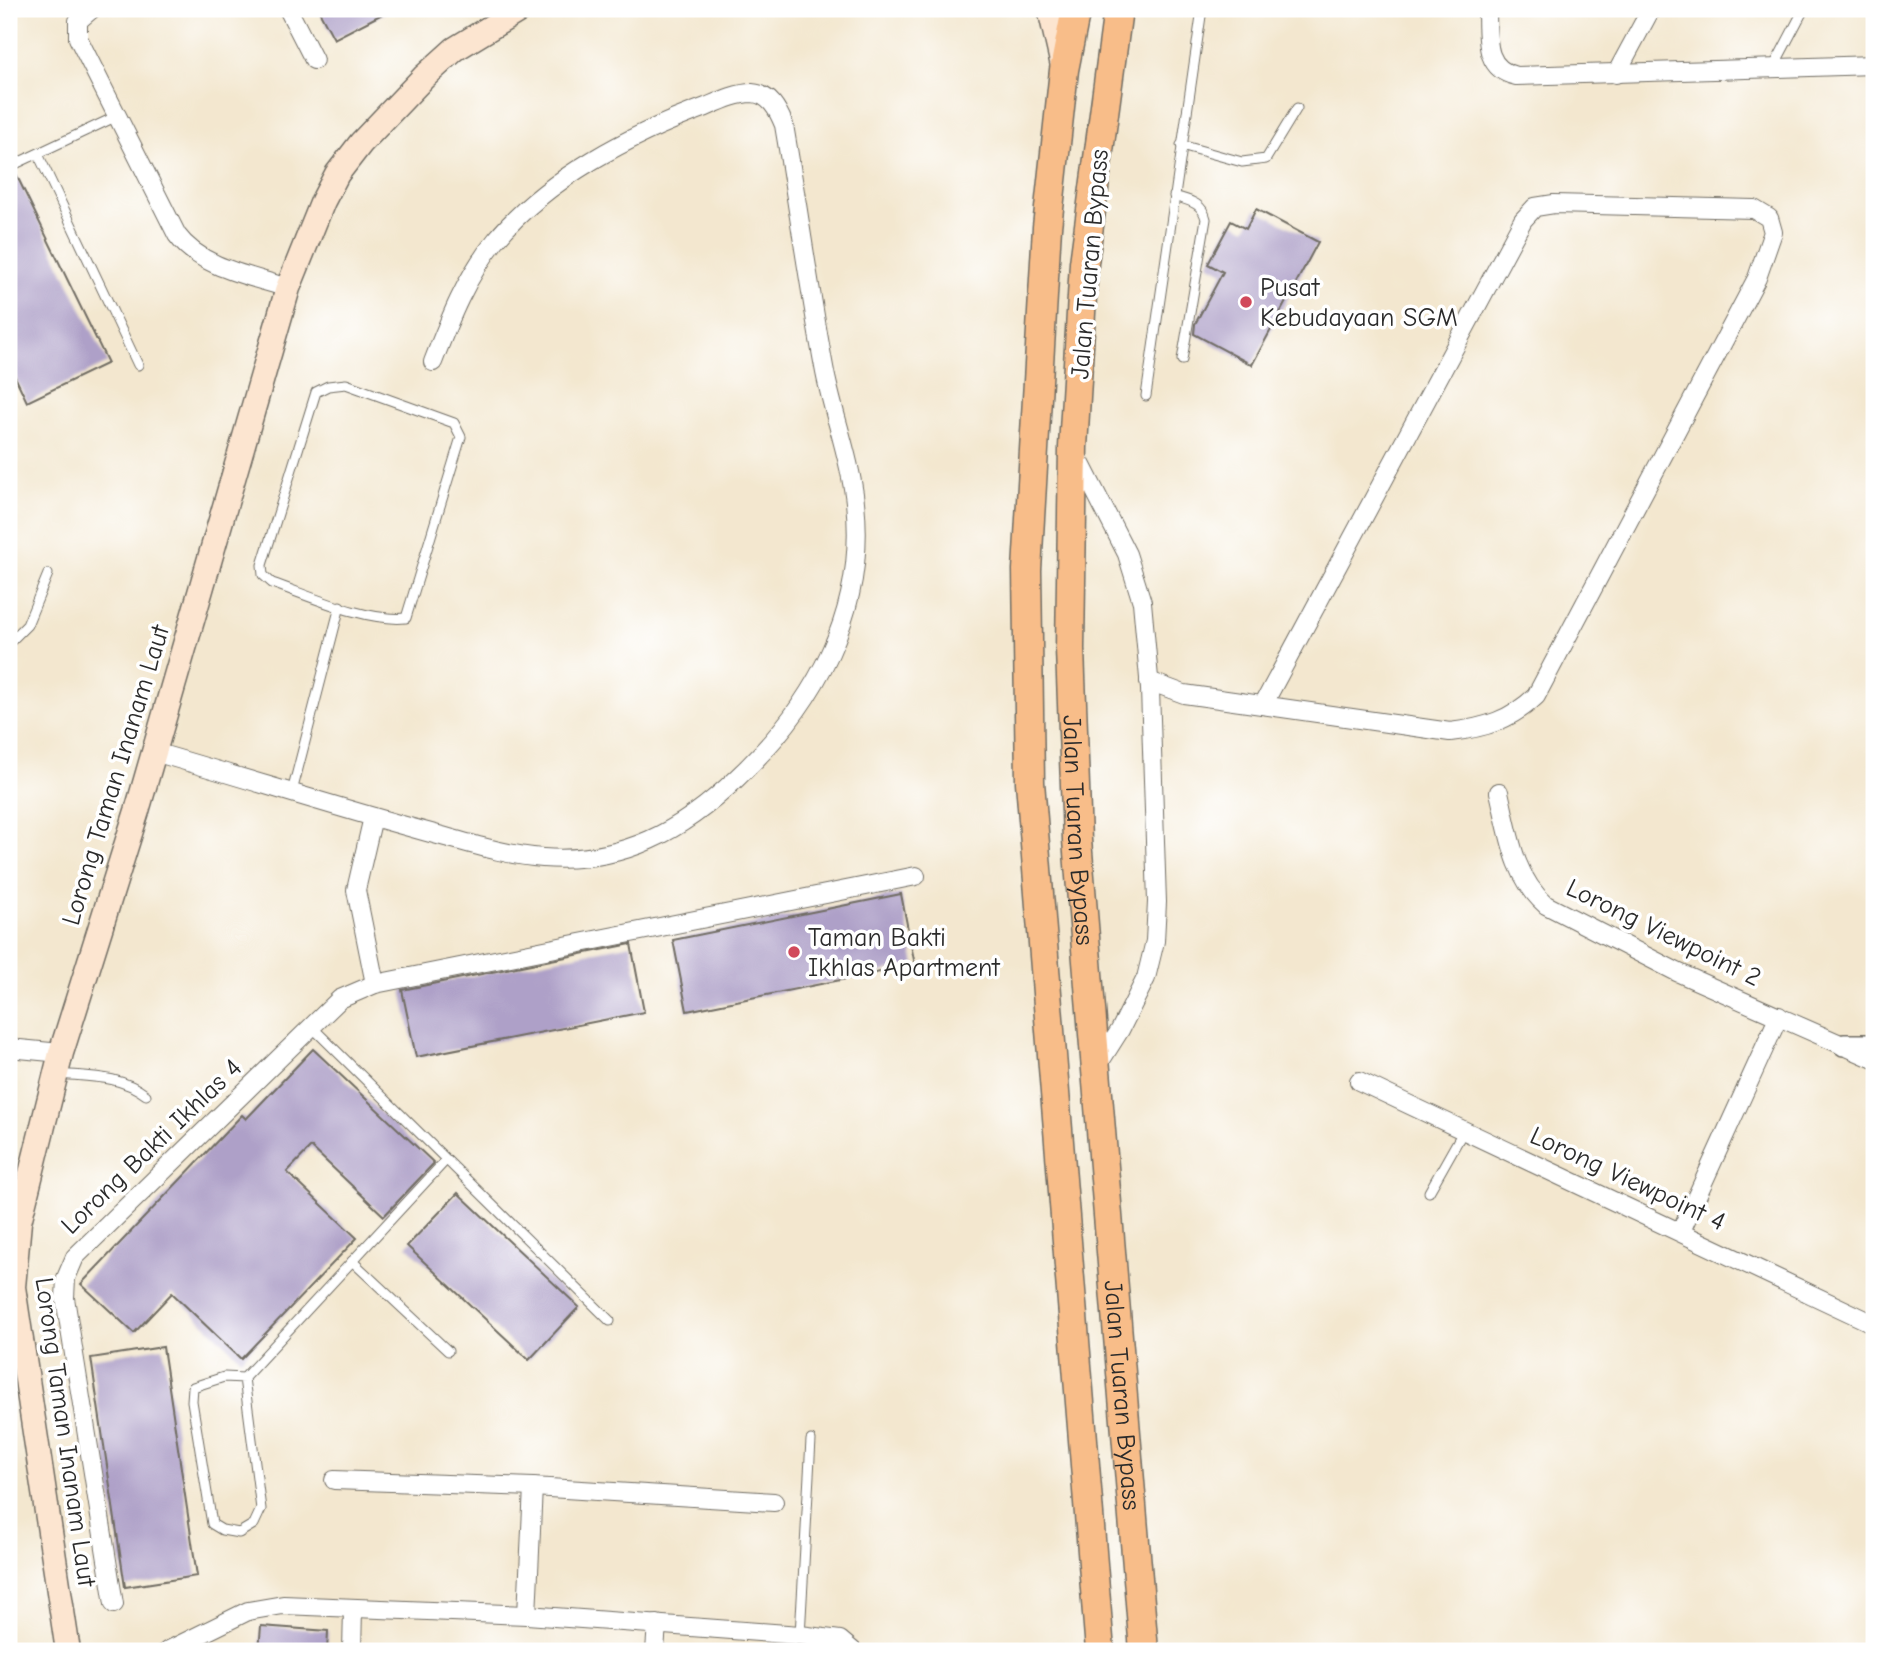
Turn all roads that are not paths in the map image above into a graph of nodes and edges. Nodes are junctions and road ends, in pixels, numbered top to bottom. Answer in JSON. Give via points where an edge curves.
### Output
{"nodes":[{"id":1,"x":92,"y":9,"type":"edge"},
{"id":2,"x":288,"y":9,"type":"edge"},
{"id":3,"x":521,"y":9,"type":"edge"},
{"id":4,"x":1050,"y":9,"type":"edge"},
{"id":5,"x":1076,"y":9,"type":"edge"},
{"id":6,"x":1118,"y":9,"type":"edge"},
{"id":7,"x":1202,"y":9,"type":"edge"},
{"id":8,"x":1487,"y":9,"type":"edge"},
{"id":9,"x":1651,"y":9,"type":"edge"},
{"id":10,"x":1804,"y":9,"type":"edge"},
{"id":11,"x":314,"y":60,"type":"dead end"},
{"id":12,"x":1874,"y":65,"type":"edge"},
{"id":13,"x":1773,"y":68,"type":"junction"},
{"id":14,"x":1064,"y":70,"type":"junction"},
{"id":15,"x":1616,"y":74,"type":"junction"},
{"id":16,"x":1297,"y":108,"type":"dead end"},
{"id":17,"x":115,"y":117,"type":"junction"},
{"id":18,"x":1181,"y":145,"type":"junction"},
{"id":19,"x":38,"y":154,"type":"junction"},
{"id":20,"x":9,"y":167,"type":"edge"},
{"id":21,"x":1174,"y":196,"type":"junction"},
{"id":22,"x":289,"y":288,"type":"junction"},
{"id":23,"x":1182,"y":359,"type":"dead end"},
{"id":24,"x":433,"y":362,"type":"dead end"},
{"id":25,"x":138,"y":365,"type":"dead end"},
{"id":26,"x":1146,"y":396,"type":"dead end"},
{"id":27,"x":1073,"y":447,"type":"junction"},
{"id":28,"x":48,"y":574,"type":"dead end"},
{"id":29,"x":340,"y":606,"type":"junction"},
{"id":30,"x":9,"y":643,"type":"edge"},
{"id":31,"x":1149,"y":681,"type":"junction"},
{"id":32,"x":1184,"y":694,"type":"junction"},
{"id":33,"x":1264,"y":703,"type":"junction"},
{"id":34,"x":1150,"y":708,"type":"junction"},
{"id":35,"x":154,"y":752,"type":"junction"},
{"id":36,"x":292,"y":792,"type":"junction"},
{"id":37,"x":1499,"y":792,"type":"dead end"},
{"id":38,"x":373,"y":817,"type":"junction"},
{"id":39,"x":916,"y":876,"type":"dead end"},
{"id":40,"x":374,"y":984,"type":"junction"},
{"id":41,"x":1779,"y":1016,"type":"junction"},
{"id":42,"x":311,"y":1026,"type":"junction"},
{"id":43,"x":1844,"y":1045,"type":"junction"},
{"id":44,"x":1874,"y":1045,"type":"edge"},
{"id":45,"x":9,"y":1048,"type":"edge"},
{"id":46,"x":1874,"y":1059,"type":"edge"},
{"id":47,"x":59,"y":1064,"type":"junction"},
{"id":48,"x":1096,"y":1069,"type":"junction"},
{"id":49,"x":1359,"y":1081,"type":"dead end"},
{"id":50,"x":146,"y":1095,"type":"dead end"},
{"id":51,"x":1464,"y":1129,"type":"junction"},
{"id":52,"x":446,"y":1160,"type":"junction"},
{"id":53,"x":1429,"y":1192,"type":"dead end"},
{"id":54,"x":1681,"y":1231,"type":"junction"},
{"id":55,"x":352,"y":1261,"type":"junction"},
{"id":56,"x":610,"y":1321,"type":"dead end"},
{"id":57,"x":1874,"y":1324,"type":"edge"},
{"id":58,"x":448,"y":1351,"type":"dead end"},
{"id":59,"x":244,"y":1378,"type":"junction"},
{"id":60,"x":811,"y":1440,"type":"dead end"},
{"id":61,"x":334,"y":1480,"type":"dead end"},
{"id":62,"x":533,"y":1487,"type":"junction"},
{"id":63,"x":774,"y":1502,"type":"dead end"},
{"id":64,"x":114,"y":1604,"type":"dead end"},
{"id":65,"x":353,"y":1609,"type":"junction"},
{"id":66,"x":527,"y":1615,"type":"junction"},
{"id":67,"x":657,"y":1624,"type":"junction"},
{"id":68,"x":800,"y":1635,"type":"junction"},
{"id":69,"x":68,"y":1651,"type":"edge"},
{"id":70,"x":167,"y":1651,"type":"edge"},
{"id":71,"x":352,"y":1651,"type":"edge"},
{"id":72,"x":655,"y":1651,"type":"edge"},
{"id":73,"x":853,"y":1651,"type":"edge"},
{"id":74,"x":1100,"y":1651,"type":"edge"},
{"id":75,"x":1144,"y":1651,"type":"edge"}],
"edges":[{"from":1,"to":17,"type":"street","via":[[78,21],[78,38]]},
{"from":2,"to":11,"type":"street"},
{"from":3,"to":22,"type":"main road","name":"Lorong Taman Inanam Laut","via":[[455,49],[362,143],[323,201]]},
{"from":4,"to":14,"type":"main road"},
{"from":5,"to":14,"type":"highway","name":"Jalan Tuaran Bypass"},
{"from":6,"to":27,"type":"highway","name":"Jalan Tuaran Bypass","via":[[1084,263]]},
{"from":7,"to":18,"type":"lane"},
{"from":8,"to":15,"type":"street","via":[[1488,48],[1504,73]]},
{"from":9,"to":15,"type":"street"},
{"from":10,"to":13,"type":"lane"},
{"from":12,"to":13,"type":"street"},
{"from":13,"to":15,"type":"street"},
{"from":14,"to":74,"type":"highway","name":"Jalan Tuaran Bypass","via":[[1047,227],[1027,557],[1030,782]]},
{"from":16,"to":18,"type":"lane","via":[[1266,159],[1242,162]]},
{"from":17,"to":19,"type":"lane"},
{"from":17,"to":22,"type":"street","via":[[188,250],[207,261]]},
{"from":18,"to":21,"type":"lane"},
{"from":19,"to":20,"type":"lane"},
{"from":19,"to":25,"type":"lane"},
{"from":21,"to":23,"type":"lane","via":[[1198,204],[1206,219]]},
{"from":21,"to":26,"type":"lane"},
{"from":22,"to":35,"type":"main road","name":"Lorong Taman Inanam Laut"},
{"from":24,"to":38,"type":"street","via":[[462,289],[498,238],[533,205],[605,151],[735,96],[764,96],[774,104],[783,125],[824,367],[855,500],[858,541],[853,584],[841,634],[797,712],[764,752],[683,825],[623,850],[544,858]]},
{"from":27,"to":31,"type":"street","via":[[1138,582]]},
{"from":27,"to":48,"type":"highway","name":"Jalan Tuaran Bypass","via":[[1072,704],[1077,840]]},
{"from":28,"to":30,"type":"lane","via":[[27,625]]},
{"from":29,"to":29,"type":"lane","via":[[406,618],[461,437],[454,423],[346,384],[316,392],[262,565],[263,575],[272,583]]},
{"from":29,"to":36,"type":"lane"},
{"from":31,"to":32,"type":"street"},
{"from":31,"to":34,"type":"street"},
{"from":32,"to":33,"type":"street"},
{"from":32,"to":34,"type":"street"},
{"from":33,"to":33,"type":"street","via":[[1450,732],[1476,729],[1518,713],[1536,696],[1757,278],[1773,232],[1769,218],[1754,209],[1535,207],[1523,220]]},
{"from":34,"to":48,"type":"street","via":[[1155,941],[1146,978]]},
{"from":35,"to":36,"type":"street"},
{"from":35,"to":47,"type":"main road","name":"Lorong Taman Inanam Laut"},
{"from":36,"to":38,"type":"street"},
{"from":37,"to":41,"type":"street","name":"Lorong Viewpoint 2","via":[[1518,869],[1546,905]]},
{"from":38,"to":40,"type":"street","via":[[356,890]]},
{"from":39,"to":40,"type":"street","name":"Lorong Bakti Ikhlas 4"},
{"from":40,"to":42,"type":"street","name":"Lorong Bakti Ikhlas 4","via":[[340,999]]},
{"from":41,"to":43,"type":"street","name":"Lorong Viewpoint 2"},
{"from":41,"to":54,"type":"street"},
{"from":42,"to":52,"type":"lane"},
{"from":42,"to":64,"type":"street","name":"Lorong Bakti Ikhlas 4","via":[[75,1257],[66,1278],[65,1298]]},
{"from":43,"to":44,"type":"street"},
{"from":43,"to":46,"type":"street","name":"Lorong Viewpoint 2"},
{"from":45,"to":47,"type":"street"},
{"from":47,"to":50,"type":"lane","via":[[132,1084]]},
{"from":47,"to":69,"type":"main road","name":"Lorong Taman Inanam Laut","via":[[19,1222],[13,1287]]},
{"from":48,"to":75,"type":"highway","name":"Jalan Tuaran Bypass"},
{"from":49,"to":51,"type":"street","name":"Lorong Viewpoint 4"},
{"from":51,"to":53,"type":"lane"},
{"from":51,"to":54,"type":"street","name":"Lorong Viewpoint 4"},
{"from":52,"to":55,"type":"lane"},
{"from":52,"to":56,"type":"lane"},
{"from":54,"to":57,"type":"street","name":"Lorong Viewpoint 4"},
{"from":55,"to":58,"type":"lane"},
{"from":55,"to":59,"type":"lane"},
{"from":59,"to":59,"type":"lane","via":[[201,1382],[193,1387],[191,1401],[212,1524],[239,1533],[254,1524],[261,1509]]},
{"from":60,"to":68,"type":"lane"},
{"from":61,"to":62,"type":"street"},
{"from":62,"to":63,"type":"street"},
{"from":62,"to":66,"type":"street"},
{"from":65,"to":66,"type":"street"},
{"from":65,"to":70,"type":"street","via":[[266,1606]]},
{"from":65,"to":71,"type":"street"},
{"from":66,"to":67,"type":"street"},
{"from":67,"to":68,"type":"street"},
{"from":67,"to":72,"type":"street"},
{"from":68,"to":73,"type":"street","via":[[840,1640]]}]}
